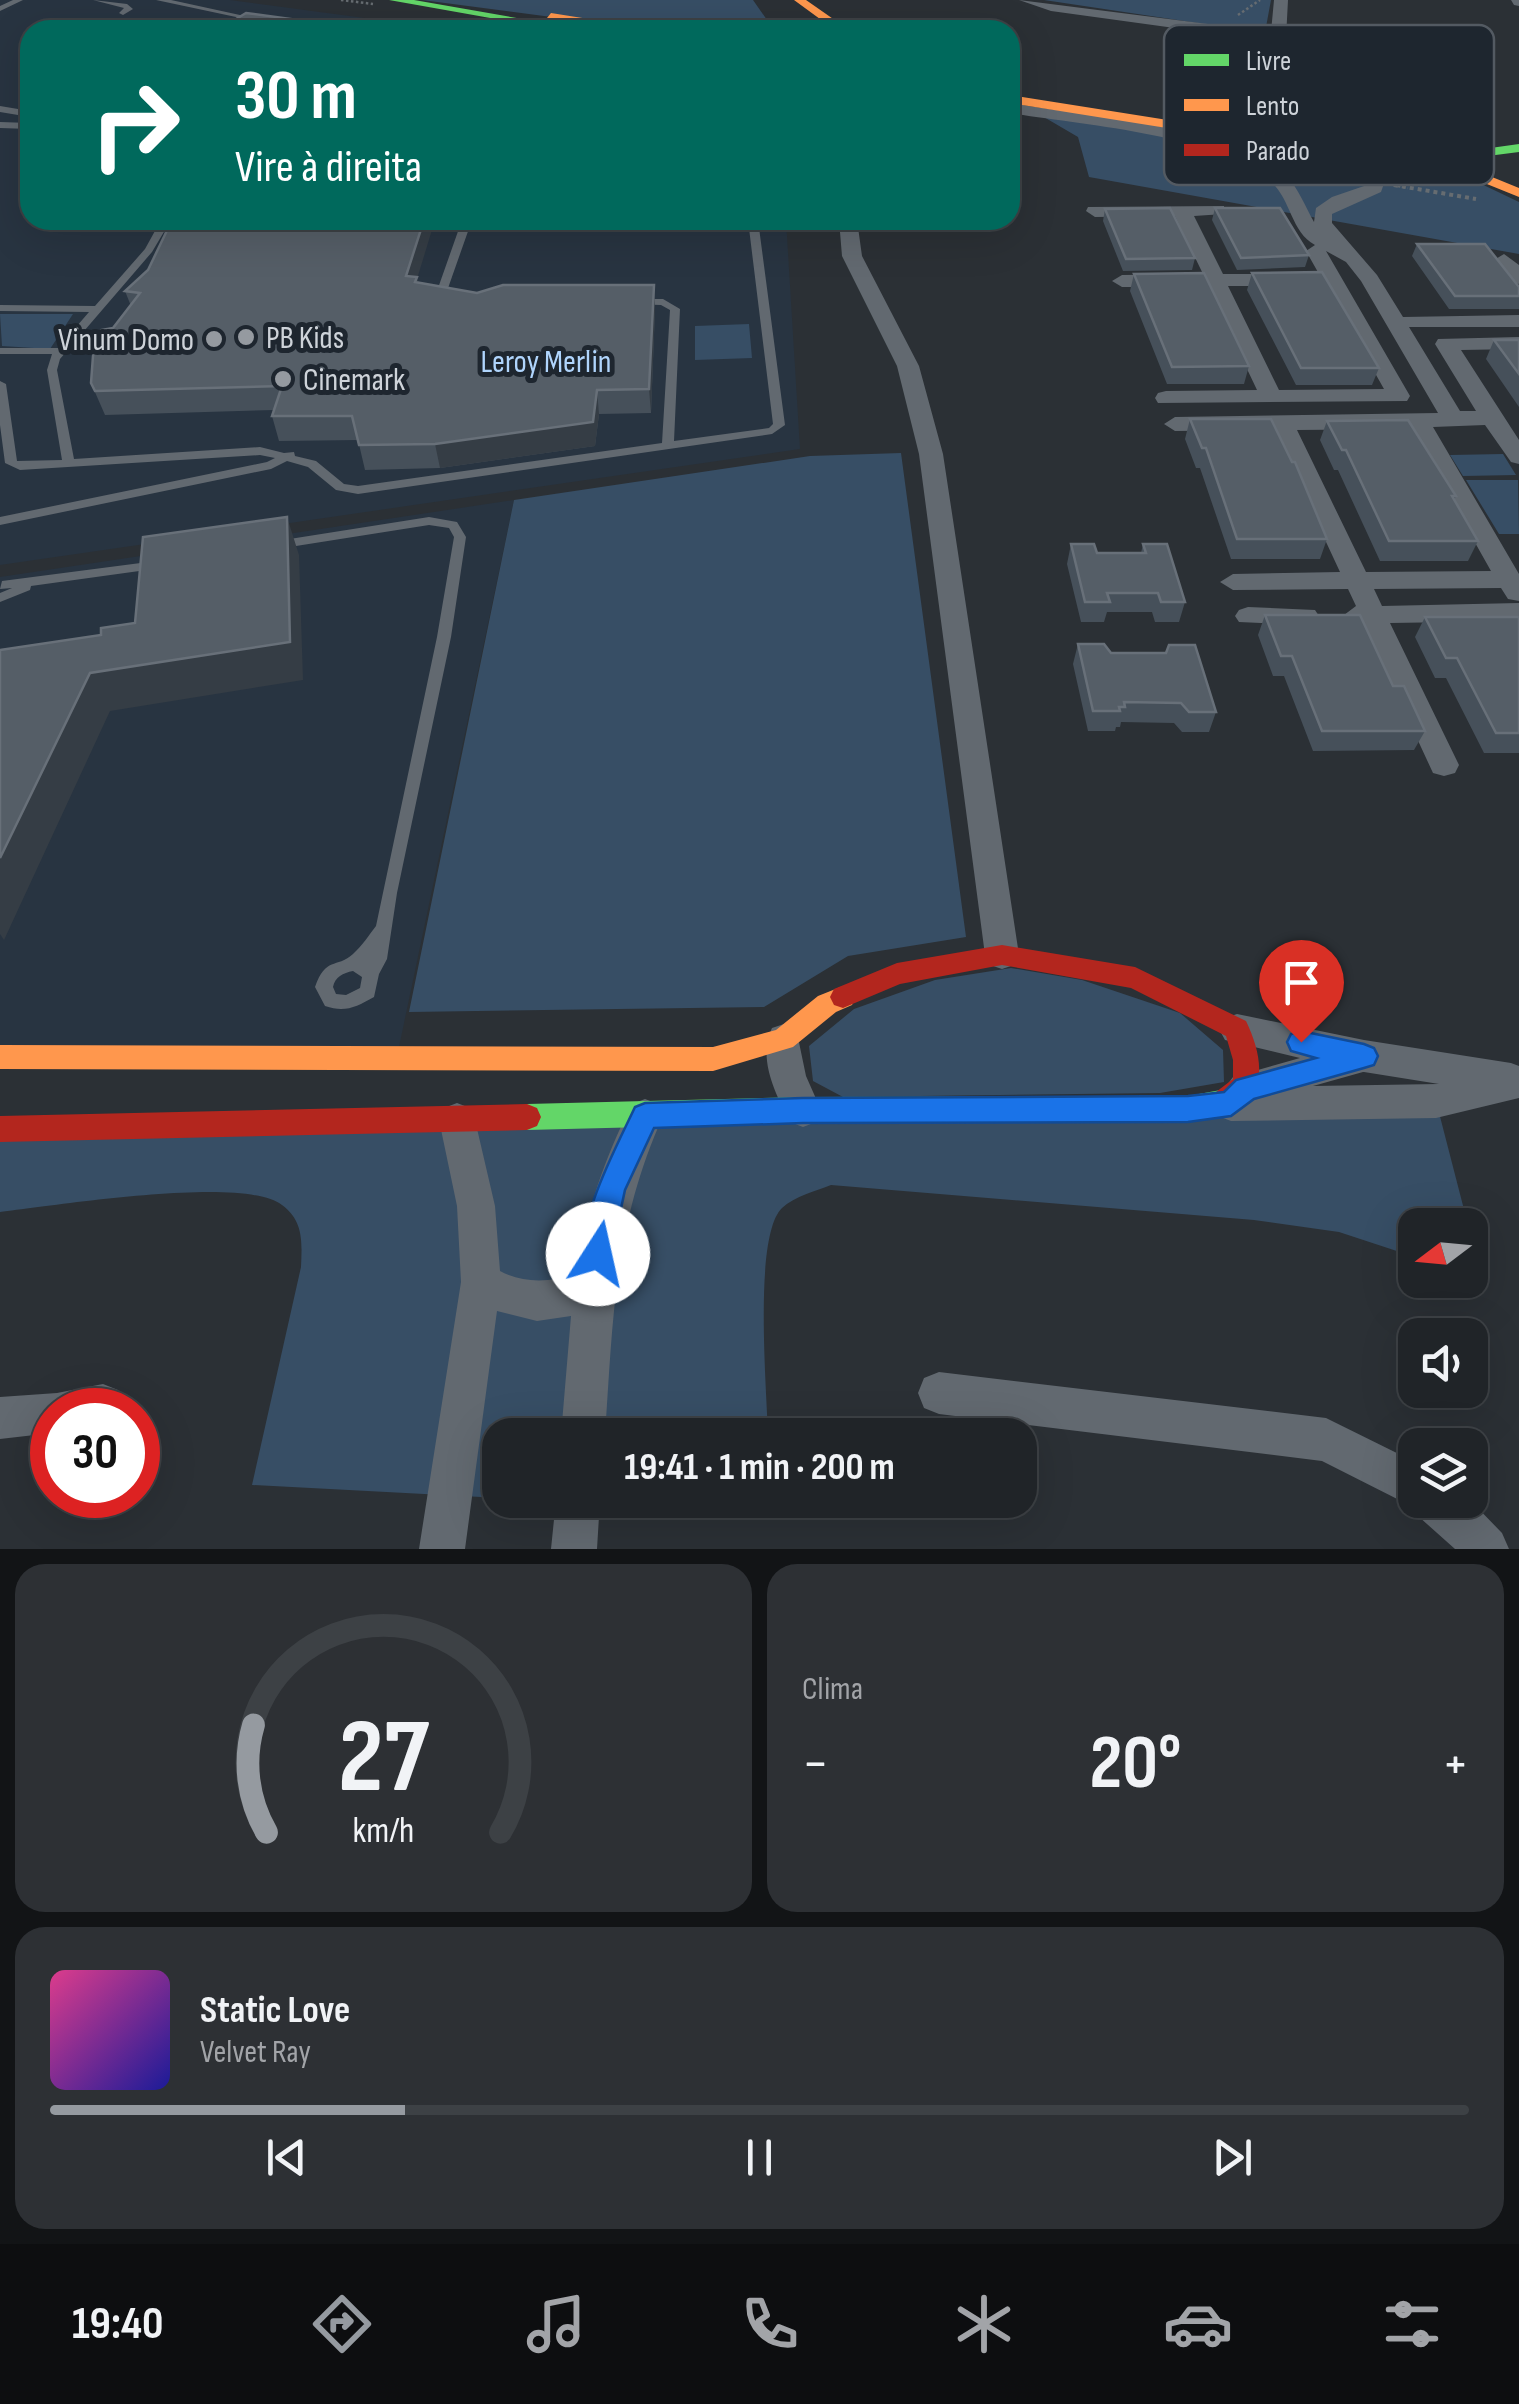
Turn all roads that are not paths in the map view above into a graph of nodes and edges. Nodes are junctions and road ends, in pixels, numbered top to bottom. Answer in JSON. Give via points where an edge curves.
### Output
{"nodes":[{"id":1,"x":18,"y":0,"type":"edge"},
{"id":2,"x":98,"y":0,"type":"edge"},
{"id":3,"x":160,"y":0,"type":"edge"},
{"id":4,"x":394,"y":0,"type":"edge"},
{"id":5,"x":461,"y":0,"type":"edge"},
{"id":6,"x":776,"y":0,"type":"edge"},
{"id":7,"x":799,"y":0,"type":"edge"},
{"id":8,"x":1026,"y":0,"type":"edge"},
{"id":9,"x":1281,"y":0,"type":"edge"},
{"id":10,"x":173,"y":2,"type":"edge"},
{"id":11,"x":89,"y":8,"type":"dead end"},
{"id":12,"x":0,"y":9,"type":"edge"},
{"id":13,"x":123,"y":13,"type":"dead end"},
{"id":14,"x":263,"y":20,"type":"edge"},
{"id":15,"x":524,"y":20,"type":"edge"},
{"id":16,"x":530,"y":20,"type":"edge"},
{"id":17,"x":793,"y":20,"type":"edge"},
{"id":18,"x":828,"y":20,"type":"edge"},
{"id":19,"x":1180,"y":25,"type":"edge"},
{"id":20,"x":1279,"y":25,"type":"edge"},
{"id":21,"x":1020,"y":82,"type":"edge"},
{"id":22,"x":1020,"y":101,"type":"edge"},
{"id":23,"x":1164,"y":106,"type":"edge"},
{"id":24,"x":1020,"y":110,"type":"edge"},
{"id":25,"x":1164,"y":123,"type":"edge"},
{"id":26,"x":1164,"y":135,"type":"edge"},
{"id":27,"x":1519,"y":148,"type":"edge"},
{"id":28,"x":1494,"y":156,"type":"edge"},
{"id":29,"x":1494,"y":178,"type":"edge"},
{"id":30,"x":1281,"y":185,"type":"edge"},
{"id":31,"x":1376,"y":185,"type":"edge"},
{"id":32,"x":1290,"y":193,"type":"junction"},
{"id":33,"x":1519,"y":194,"type":"edge"},
{"id":34,"x":1339,"y":201,"type":"junction"},
{"id":35,"x":1182,"y":210,"type":"junction"},
{"id":36,"x":1217,"y":210,"type":"edge"},
{"id":37,"x":1096,"y":211,"type":"dead end"},
{"id":38,"x":160,"y":230,"type":"edge"},
{"id":39,"x":463,"y":230,"type":"edge"},
{"id":40,"x":754,"y":230,"type":"edge"},
{"id":41,"x":849,"y":230,"type":"edge"},
{"id":42,"x":1316,"y":251,"type":"dead end"},
{"id":43,"x":1354,"y":258,"type":"junction"},
{"id":44,"x":1504,"y":260,"type":"edge"},
{"id":45,"x":1519,"y":278,"type":"edge"},
{"id":46,"x":1332,"y":279,"type":"junction"},
{"id":47,"x":1370,"y":279,"type":"junction"},
{"id":48,"x":1214,"y":280,"type":"junction"},
{"id":49,"x":1122,"y":281,"type":"dead end"},
{"id":50,"x":627,"y":302,"type":"edge"},
{"id":51,"x":467,"y":304,"type":"edge"},
{"id":52,"x":0,"y":308,"type":"edge"},
{"id":53,"x":97,"y":309,"type":"junction"},
{"id":54,"x":1519,"y":320,"type":"edge"},
{"id":55,"x":1411,"y":321,"type":"dead end"},
{"id":56,"x":1519,"y":343,"type":"edge"},
{"id":57,"x":0,"y":351,"type":"edge"},
{"id":58,"x":60,"y":352,"type":"junction"},
{"id":59,"x":0,"y":384,"type":"edge"},
{"id":60,"x":1166,"y":398,"type":"dead end"},
{"id":61,"x":1272,"y":398,"type":"junction"},
{"id":62,"x":1416,"y":418,"type":"junction"},
{"id":63,"x":1453,"y":418,"type":"junction"},
{"id":64,"x":1492,"y":418,"type":"junction"},
{"id":65,"x":1175,"y":424,"type":"dead end"},
{"id":66,"x":1282,"y":424,"type":"junction"},
{"id":67,"x":668,"y":447,"type":"junction"},
{"id":68,"x":290,"y":456,"type":"junction"},
{"id":69,"x":1519,"y":458,"type":"edge"},
{"id":70,"x":68,"y":463,"type":"junction"},
{"id":71,"x":0,"y":521,"type":"edge"},
{"id":72,"x":258,"y":548,"type":"edge"},
{"id":73,"x":174,"y":562,"type":"edge"},
{"id":74,"x":1355,"y":580,"type":"junction"},
{"id":75,"x":1232,"y":582,"type":"dead end"},
{"id":76,"x":1514,"y":587,"type":"edge"},
{"id":77,"x":0,"y":592,"type":"edge"},
{"id":78,"x":1519,"y":612,"type":"edge"},
{"id":79,"x":1371,"y":615,"type":"junction"},
{"id":80,"x":1248,"y":616,"type":"dead end"},
{"id":81,"x":1444,"y":765,"type":"dead end"},
{"id":82,"x":1002,"y":955,"type":"junction"},
{"id":83,"x":363,"y":968,"type":"dead end"},
{"id":84,"x":1237,"y":1029,"type":"junction"},
{"id":85,"x":784,"y":1039,"type":"junction"},
{"id":86,"x":1364,"y":1056,"type":"junction"},
{"id":87,"x":0,"y":1057,"type":"edge"},
{"id":88,"x":1519,"y":1081,"type":"edge"},
{"id":89,"x":1238,"y":1096,"type":"junction"},
{"id":90,"x":803,"y":1110,"type":"junction"},
{"id":91,"x":645,"y":1116,"type":"junction"},
{"id":92,"x":457,"y":1120,"type":"junction"},
{"id":93,"x":0,"y":1130,"type":"edge"},
{"id":94,"x":480,"y":1282,"type":"junction"},
{"id":95,"x":596,"y":1287,"type":"junction"},
{"id":96,"x":939,"y":1393,"type":"dead end"},
{"id":97,"x":30,"y":1415,"type":"edge"},
{"id":98,"x":0,"y":1418,"type":"edge"},
{"id":99,"x":585,"y":1418,"type":"edge"},
{"id":100,"x":1398,"y":1477,"type":"edge"},
{"id":101,"x":577,"y":1518,"type":"edge"},
{"id":102,"x":1457,"y":1518,"type":"edge"},
{"id":103,"x":442,"y":1549,"type":"edge"},
{"id":104,"x":574,"y":1549,"type":"edge"},
{"id":105,"x":1486,"y":1549,"type":"edge"}],
"edges":[{"from":1,"to":12,"type":"lane"},
{"from":2,"to":11,"type":"lane"},
{"from":2,"to":13,"type":"lane","via":[[126,6]]},
{"from":3,"to":10,"type":"lane"},
{"from":4,"to":15,"type":"street"},
{"from":5,"to":16,"type":"street"},
{"from":6,"to":17,"type":"street"},
{"from":7,"to":18,"type":"street"},
{"from":8,"to":19,"type":"street"},
{"from":9,"to":20,"type":"street"},
{"from":10,"to":14,"type":"lane"},
{"from":21,"to":23,"type":"street"},
{"from":22,"to":25,"type":"street"},
{"from":24,"to":26,"type":"street"},
{"from":27,"to":28,"type":"street"},
{"from":29,"to":33,"type":"street"},
{"from":30,"to":32,"type":"street"},
{"from":31,"to":34,"type":"street"},
{"from":32,"to":34,"type":"street"},
{"from":32,"to":43,"type":"street","via":[[1310,235]]},
{"from":34,"to":43,"type":"street","via":[[1321,220]]},
{"from":35,"to":36,"type":"street"},
{"from":35,"to":37,"type":"street"},
{"from":35,"to":48,"type":"street"},
{"from":38,"to":53,"type":"lane"},
{"from":39,"to":51,"type":"lane","via":[[442,291],[446,299]]},
{"from":40,"to":67,"type":"lane","via":[[779,425]]},
{"from":41,"to":82,"type":"street","via":[[864,286],[908,366],[930,454]]},
{"from":42,"to":46,"type":"street"},
{"from":43,"to":47,"type":"street"},
{"from":44,"to":45,"type":"street"},
{"from":46,"to":47,"type":"street"},
{"from":46,"to":48,"type":"street"},
{"from":46,"to":61,"type":"street","via":[[1400,396]]},
{"from":47,"to":63,"type":"street"},
{"from":48,"to":49,"type":"street"},
{"from":48,"to":61,"type":"street"},
{"from":50,"to":67,"type":"lane","via":[[663,302],[675,309]]},
{"from":52,"to":53,"type":"lane"},
{"from":53,"to":58,"type":"lane"},
{"from":54,"to":55,"type":"street"},
{"from":56,"to":64,"type":"street","via":[[1446,344]]},
{"from":57,"to":58,"type":"lane"},
{"from":58,"to":70,"type":"lane","via":[[52,370]]},
{"from":59,"to":70,"type":"lane","via":[[11,463]]},
{"from":60,"to":61,"type":"street"},
{"from":62,"to":63,"type":"street"},
{"from":62,"to":66,"type":"street"},
{"from":62,"to":76,"type":"street"},
{"from":63,"to":64,"type":"street"},
{"from":64,"to":69,"type":"street"},
{"from":65,"to":66,"type":"street"},
{"from":66,"to":74,"type":"street"},
{"from":67,"to":68,"type":"lane","via":[[358,490],[340,487]]},
{"from":68,"to":70,"type":"lane","via":[[260,451]]},
{"from":68,"to":71,"type":"lane","via":[[271,466]]},
{"from":72,"to":83,"type":"lane","via":[[408,522],[440,521],[458,530],[444,637],[379,959]]},
{"from":73,"to":77,"type":"lane"},
{"from":74,"to":75,"type":"street"},
{"from":74,"to":76,"type":"street"},
{"from":74,"to":79,"type":"street"},
{"from":78,"to":79,"type":"street"},
{"from":79,"to":80,"type":"street"},
{"from":79,"to":81,"type":"street"},
{"from":82,"to":84,"type":"street","via":[[1135,978]]},
{"from":82,"to":85,"type":"street","via":[[897,974],[827,1004]]},
{"from":84,"to":86,"type":"street"},
{"from":84,"to":89,"type":"street","via":[[1251,1062]]},
{"from":85,"to":87,"type":"street","via":[[713,1059]]},
{"from":85,"to":90,"type":"street","via":[[787,1076]]},
{"from":86,"to":88,"type":"street"},
{"from":86,"to":89,"type":"street"},
{"from":88,"to":89,"type":"street","via":[[1436,1101]]},
{"from":89,"to":90,"type":"street","via":[[1188,1109]]},
{"from":90,"to":91,"type":"street"},
{"from":91,"to":92,"type":"street"},
{"from":91,"to":95,"type":"street","via":[[611,1189]]},
{"from":92,"to":93,"type":"street"},
{"from":92,"to":94,"type":"street","via":[[476,1206]]},
{"from":94,"to":95,"type":"street","via":[[508,1297],[542,1302]]},
{"from":94,"to":103,"type":"street"},
{"from":95,"to":99,"type":"street"},
{"from":96,"to":100,"type":"street","via":[[1326,1440]]},
{"from":97,"to":98,"type":"street"},
{"from":101,"to":104,"type":"street"},
{"from":102,"to":105,"type":"street"}]}
